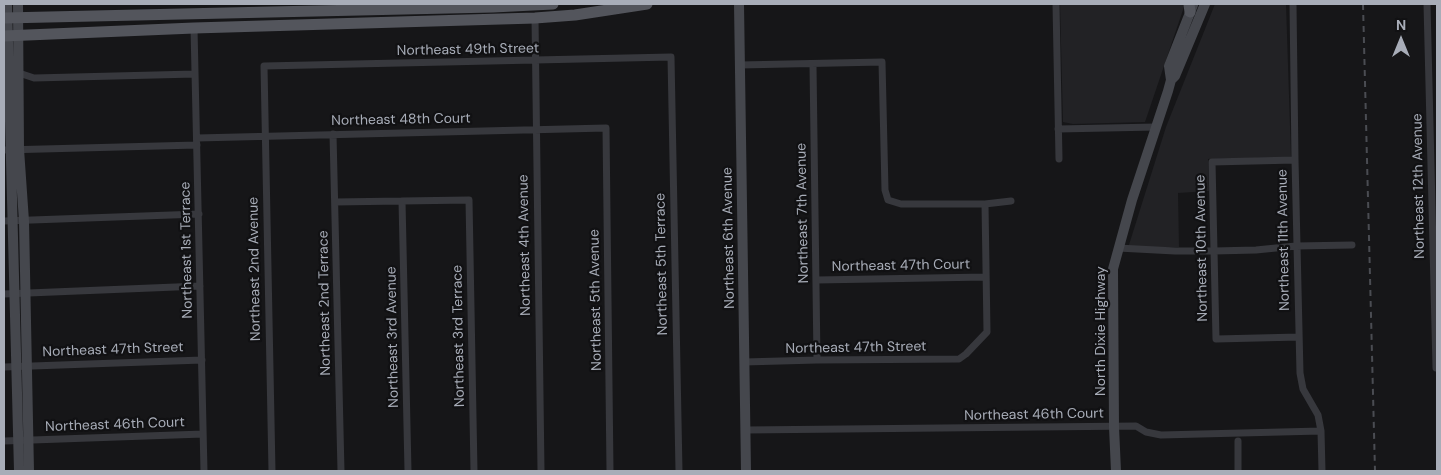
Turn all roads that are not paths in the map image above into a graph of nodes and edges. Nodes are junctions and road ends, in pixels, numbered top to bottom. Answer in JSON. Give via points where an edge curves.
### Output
{"nodes":[{"id":1,"x":7,"y":4,"type":"edge"},
{"id":2,"x":18,"y":4,"type":"edge"},
{"id":3,"x":553,"y":4,"type":"edge"},
{"id":4,"x":591,"y":4,"type":"edge"},
{"id":5,"x":647,"y":4,"type":"edge"},
{"id":6,"x":739,"y":4,"type":"edge"},
{"id":7,"x":1056,"y":4,"type":"edge"},
{"id":8,"x":1205,"y":4,"type":"edge"},
{"id":9,"x":1293,"y":4,"type":"edge"},
{"id":10,"x":1427,"y":4,"type":"edge"},
{"id":11,"x":528,"y":5,"type":"edge"},
{"id":12,"x":1191,"y":6,"type":"edge"},
{"id":13,"x":375,"y":7,"type":"edge"},
{"id":14,"x":445,"y":8,"type":"junction"},
{"id":15,"x":193,"y":9,"type":"edge"},
{"id":16,"x":254,"y":12,"type":"junction"},
{"id":17,"x":10,"y":17,"type":"edge"},
{"id":18,"x":535,"y":18,"type":"junction"},
{"id":19,"x":469,"y":20,"type":"junction"},
{"id":20,"x":379,"y":22,"type":"junction"},
{"id":21,"x":305,"y":25,"type":"junction"},
{"id":22,"x":194,"y":28,"type":"junction"},
{"id":23,"x":144,"y":29,"type":"junction"},
{"id":24,"x":10,"y":36,"type":"edge"},
{"id":25,"x":671,"y":57,"type":"joint"},
{"id":26,"x":536,"y":61,"type":"junction"},
{"id":27,"x":740,"y":65,"type":"junction"},
{"id":28,"x":813,"y":65,"type":"junction"},
{"id":29,"x":264,"y":66,"type":"joint"},
{"id":30,"x":195,"y":74,"type":"junction"},
{"id":31,"x":1437,"y":75,"type":"edge"},
{"id":32,"x":1429,"y":76,"type":"junction"},
{"id":33,"x":13,"y":79,"type":"edge"},
{"id":34,"x":1170,"y":80,"type":"junction"},
{"id":35,"x":1156,"y":127,"type":"junction"},
{"id":36,"x":606,"y":128,"type":"joint"},
{"id":37,"x":1058,"y":128,"type":"junction"},
{"id":38,"x":536,"y":130,"type":"junction"},
{"id":39,"x":333,"y":134,"type":"junction"},
{"id":40,"x":265,"y":136,"type":"junction"},
{"id":41,"x":197,"y":142,"type":"junction"},
{"id":42,"x":11,"y":150,"type":"edge"},
{"id":43,"x":1058,"y":159,"type":"dead end"},
{"id":44,"x":1294,"y":160,"type":"junction"},
{"id":45,"x":402,"y":201,"type":"junction"},
{"id":46,"x":1011,"y":201,"type":"dead end"},
{"id":47,"x":335,"y":202,"type":"junction"},
{"id":48,"x":985,"y":204,"type":"junction"},
{"id":49,"x":198,"y":214,"type":"junction"},
{"id":50,"x":8,"y":221,"type":"edge"},
{"id":51,"x":24,"y":221,"type":"junction"},
{"id":52,"x":1352,"y":245,"type":"dead end"},
{"id":53,"x":1296,"y":246,"type":"junction"},
{"id":54,"x":1118,"y":248,"type":"junction"},
{"id":55,"x":1214,"y":251,"type":"junction"},
{"id":56,"x":986,"y":277,"type":"junction"},
{"id":57,"x":817,"y":280,"type":"junction"},
{"id":58,"x":200,"y":286,"type":"junction"},
{"id":59,"x":4,"y":294,"type":"edge"},
{"id":60,"x":20,"y":294,"type":"junction"},
{"id":61,"x":1299,"y":337,"type":"junction"},
{"id":62,"x":202,"y":360,"type":"junction"},
{"id":63,"x":817,"y":360,"type":"junction"},
{"id":64,"x":744,"y":362,"type":"junction"},
{"id":65,"x":21,"y":366,"type":"junction"},
{"id":66,"x":4,"y":367,"type":"edge"},
{"id":67,"x":1437,"y":368,"type":"edge"},
{"id":68,"x":1114,"y":427,"type":"junction"},
{"id":69,"x":746,"y":430,"type":"junction"},
{"id":70,"x":1321,"y":431,"type":"junction"},
{"id":71,"x":203,"y":434,"type":"junction"},
{"id":72,"x":23,"y":440,"type":"junction"},
{"id":73,"x":4,"y":441,"type":"edge"},
{"id":74,"x":1238,"y":441,"type":"dead end"},
{"id":75,"x":19,"y":471,"type":"edge"},
{"id":76,"x":29,"y":471,"type":"edge"},
{"id":77,"x":204,"y":471,"type":"edge"},
{"id":78,"x":272,"y":471,"type":"edge"},
{"id":79,"x":341,"y":471,"type":"edge"},
{"id":80,"x":408,"y":471,"type":"edge"},
{"id":81,"x":474,"y":471,"type":"edge"},
{"id":82,"x":541,"y":471,"type":"edge"},
{"id":83,"x":610,"y":471,"type":"edge"},
{"id":84,"x":678,"y":471,"type":"edge"},
{"id":85,"x":746,"y":471,"type":"edge"},
{"id":86,"x":1116,"y":471,"type":"edge"},
{"id":87,"x":1238,"y":471,"type":"edge"},
{"id":88,"x":1322,"y":471,"type":"edge"}],
"edges":[{"from":1,"to":17,"type":"main road"},
{"from":2,"to":17,"type":"main road"},
{"from":3,"to":11,"type":"main road"},
{"from":4,"to":18,"type":"main road","via":[[545,11]]},
{"from":5,"to":18,"type":"main road"},
{"from":6,"to":27,"type":"main road","name":"Northeast 6th Avenue"},
{"from":7,"to":37,"type":"street"},
{"from":8,"to":34,"type":"main road","name":"North Dixie Highway","via":[[1175,76]]},
{"from":9,"to":44,"type":"street","name":"Northeast 11th Avenue"},
{"from":10,"to":32,"type":"street","name":"Northeast 12th Avenue"},
{"from":11,"to":14,"type":"main road"},
{"from":11,"to":19,"type":"main road","via":[[521,14],[478,15]]},
{"from":12,"to":34,"type":"main road","name":"North Dixie Highway","via":[[1170,66]]},
{"from":13,"to":14,"type":"main road"},
{"from":13,"to":16,"type":"main road"},
{"from":13,"to":21,"type":"main road","via":[[365,17],[313,19]]},
{"from":14,"to":20,"type":"main road","via":[[436,14],[390,15]]},
{"from":15,"to":16,"type":"main road"},
{"from":15,"to":17,"type":"main road"},
{"from":15,"to":23,"type":"main road","via":[[185,21],[152,23]]},
{"from":16,"to":22,"type":"main road","via":[[247,18],[204,20]]},
{"from":17,"to":24,"type":"main road"},
{"from":18,"to":19,"type":"main road"},
{"from":18,"to":26,"type":"street","name":"Northeast 4th Avenue"},
{"from":19,"to":20,"type":"main road"},
{"from":20,"to":21,"type":"main road"},
{"from":21,"to":22,"type":"main road"},
{"from":22,"to":23,"type":"main road"},
{"from":22,"to":30,"type":"street","name":"Northeast 1st Terrace"},
{"from":23,"to":24,"type":"main road"},
{"from":24,"to":33,"type":"main road"},
{"from":25,"to":26,"type":"street","name":"Northeast 49th Street"},
{"from":25,"to":84,"type":"street","name":"Northeast 5th Terrace"},
{"from":26,"to":29,"type":"street","name":"Northeast 49th Street"},
{"from":26,"to":38,"type":"street","name":"Northeast 4th Avenue"},
{"from":27,"to":28,"type":"street"},
{"from":27,"to":64,"type":"main road","name":"Northeast 6th Avenue"},
{"from":28,"to":48,"type":"street","via":[[882,62],[888,200],[901,204]]},
{"from":28,"to":57,"type":"street","name":"Northeast 7th Avenue"},
{"from":29,"to":40,"type":"street","name":"Northeast 2nd Avenue"},
{"from":30,"to":33,"type":"street"},
{"from":30,"to":41,"type":"street","name":"Northeast 1st Terrace"},
{"from":31,"to":32,"type":"street"},
{"from":32,"to":67,"type":"street","name":"Northeast 12th Avenue"},
{"from":33,"to":42,"type":"main road"},
{"from":34,"to":35,"type":"main road","name":"North Dixie Highway"},
{"from":35,"to":37,"type":"street"},
{"from":35,"to":54,"type":"main road","name":"North Dixie Highway"},
{"from":36,"to":38,"type":"street","name":"Northeast 48th Court"},
{"from":36,"to":83,"type":"street","name":"Northeast 5th Avenue"},
{"from":37,"to":43,"type":"street"},
{"from":38,"to":39,"type":"street","name":"Northeast 48th Court"},
{"from":38,"to":82,"type":"street","name":"Northeast 4th Avenue"},
{"from":39,"to":40,"type":"street","name":"Northeast 48th Court"},
{"from":39,"to":47,"type":"street","name":"Northeast 2nd Terrace"},
{"from":40,"to":41,"type":"street","name":"Northeast 48th Court"},
{"from":40,"to":78,"type":"street","name":"Northeast 2nd Avenue"},
{"from":41,"to":42,"type":"street","name":"Northeast 48th Court"},
{"from":41,"to":49,"type":"street","name":"Northeast 1st Terrace"},
{"from":42,"to":50,"type":"main road"},
{"from":42,"to":51,"type":"main road"},
{"from":44,"to":53,"type":"street","name":"Northeast 11th Avenue"},
{"from":44,"to":55,"type":"street","name":"Northeast 10th Avenue","via":[[1212,162]]},
{"from":45,"to":47,"type":"street"},
{"from":45,"to":80,"type":"street","name":"Northeast 3rd Avenue"},
{"from":45,"to":81,"type":"street","name":"Northeast 3rd Terrace","via":[[469,200]]},
{"from":46,"to":48,"type":"street"},
{"from":47,"to":79,"type":"street","name":"Northeast 2nd Terrace"},
{"from":48,"to":56,"type":"street"},
{"from":49,"to":51,"type":"street"},
{"from":49,"to":58,"type":"street","name":"Northeast 1st Terrace"},
{"from":50,"to":51,"type":"street"},
{"from":50,"to":60,"type":"main road"},
{"from":51,"to":60,"type":"main road"},
{"from":52,"to":53,"type":"street"},
{"from":53,"to":55,"type":"street"},
{"from":53,"to":61,"type":"street","name":"Northeast 11th Avenue"},
{"from":54,"to":55,"type":"street"},
{"from":54,"to":68,"type":"main road","name":"North Dixie Highway","via":[[1113,269]]},
{"from":55,"to":61,"type":"street","name":"Northeast 10th Avenue","via":[[1216,339]]},
{"from":56,"to":57,"type":"street","name":"Northeast 47th Court"},
{"from":56,"to":63,"type":"street","name":"Northeast 47th Street","via":[[987,332],[959,359]]},
{"from":57,"to":63,"type":"street","name":"Northeast 7th Avenue"},
{"from":58,"to":60,"type":"street"},
{"from":58,"to":62,"type":"street","name":"Northeast 1st Terrace"},
{"from":59,"to":60,"type":"street"},
{"from":60,"to":65,"type":"main road"},
{"from":61,"to":70,"type":"street","name":"Northeast 11th Avenue","via":[[1303,389],[1318,414]]},
{"from":62,"to":65,"type":"street","name":"Northeast 47th Street"},
{"from":62,"to":71,"type":"street","name":"Northeast 1st Terrace"},
{"from":63,"to":64,"type":"street","name":"Northeast 47th Street"},
{"from":64,"to":69,"type":"main road","name":"Northeast 6th Avenue"},
{"from":65,"to":66,"type":"street","name":"Northeast 47th Street"},
{"from":65,"to":72,"type":"main road"},
{"from":68,"to":69,"type":"street","name":"Northeast 46th Court"},
{"from":68,"to":70,"type":"street","name":"Northeast 46th Court","via":[[1136,426],[1146,432],[1161,434]]},
{"from":68,"to":86,"type":"main road","name":"North Dixie Highway"},
{"from":69,"to":85,"type":"main road","name":"Northeast 6th Avenue"},
{"from":70,"to":88,"type":"street","name":"Northeast 11th Avenue"},
{"from":71,"to":72,"type":"street","name":"Northeast 46th Court"},
{"from":71,"to":77,"type":"street","name":"Northeast 1st Terrace"},
{"from":72,"to":73,"type":"street","name":"Northeast 46th Court"},
{"from":72,"to":75,"type":"main road"},
{"from":72,"to":76,"type":"main road"},
{"from":74,"to":87,"type":"street"}]}
